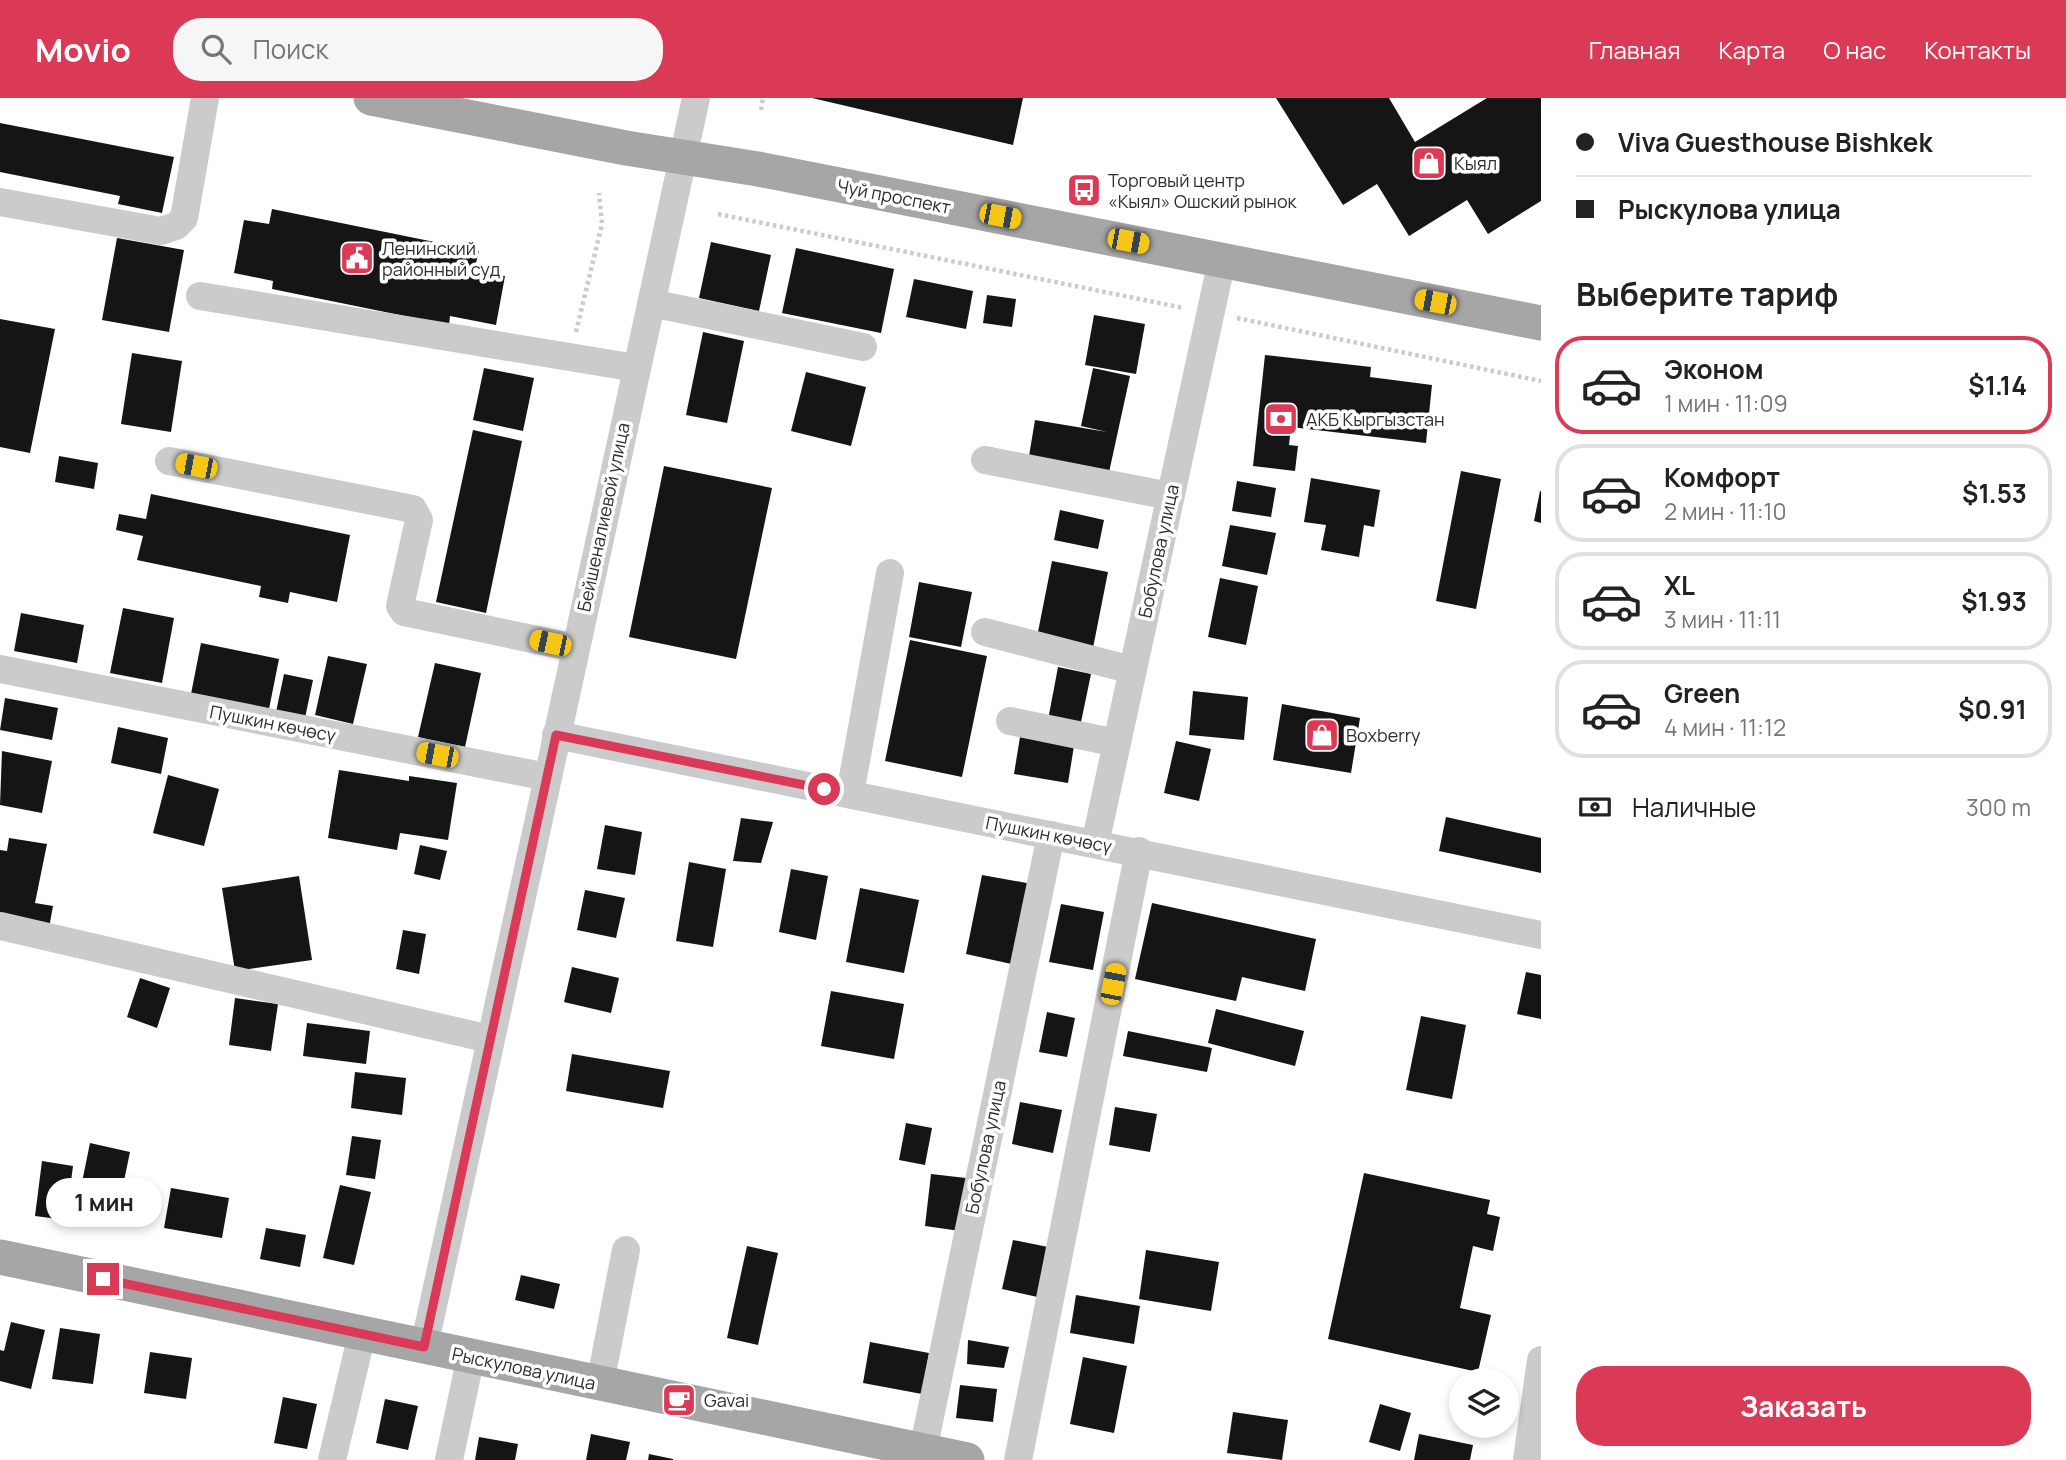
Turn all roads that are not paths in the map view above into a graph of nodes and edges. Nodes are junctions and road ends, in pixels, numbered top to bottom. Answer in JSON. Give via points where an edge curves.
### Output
{"nodes":[{"id":1,"x":205,"y":98,"type":"edge"},
{"id":2,"x":371,"y":98,"type":"edge"},
{"id":3,"x":696,"y":98,"type":"edge"},
{"id":4,"x":683,"y":156,"type":"junction"},
{"id":5,"x":0,"y":202,"type":"edge"},
{"id":6,"x":1222,"y":260,"type":"junction"},
{"id":7,"x":200,"y":296,"type":"dead end"},
{"id":8,"x":651,"y":303,"type":"junction"},
{"id":9,"x":1541,"y":323,"type":"edge"},
{"id":10,"x":863,"y":347,"type":"dead end"},
{"id":11,"x":636,"y":368,"type":"junction"},
{"id":12,"x":985,"y":460,"type":"dead end"},
{"id":13,"x":169,"y":461,"type":"dead end"},
{"id":14,"x":1170,"y":496,"type":"junction"},
{"id":15,"x":890,"y":573,"type":"dead end"},
{"id":16,"x":985,"y":632,"type":"dead end"},
{"id":17,"x":575,"y":648,"type":"junction"},
{"id":18,"x":0,"y":669,"type":"edge"},
{"id":19,"x":1132,"y":670,"type":"junction"},
{"id":20,"x":1010,"y":721,"type":"dead end"},
{"id":21,"x":556,"y":735,"type":"junction"},
{"id":22,"x":1117,"y":743,"type":"junction"},
{"id":23,"x":547,"y":777,"type":"junction"},
{"id":24,"x":850,"y":794,"type":"junction"},
{"id":25,"x":1051,"y":835,"type":"junction"},
{"id":26,"x":1096,"y":844,"type":"junction"},
{"id":27,"x":1139,"y":852,"type":"junction"},
{"id":28,"x":0,"y":926,"type":"edge"},
{"id":29,"x":1541,"y":935,"type":"edge"},
{"id":30,"x":490,"y":1038,"type":"junction"},
{"id":31,"x":626,"y":1250,"type":"dead end"},
{"id":32,"x":0,"y":1257,"type":"edge"},
{"id":33,"x":362,"y":1334,"type":"junction"},
{"id":34,"x":424,"y":1347,"type":"junction"},
{"id":35,"x":471,"y":1356,"type":"junction"},
{"id":36,"x":1541,"y":1360,"type":"edge"},
{"id":37,"x":600,"y":1384,"type":"junction"},
{"id":38,"x":922,"y":1456,"type":"edge"},
{"id":39,"x":332,"y":1460,"type":"edge"},
{"id":40,"x":449,"y":1460,"type":"edge"},
{"id":41,"x":967,"y":1460,"type":"edge"},
{"id":42,"x":1018,"y":1460,"type":"edge"},
{"id":43,"x":1527,"y":1460,"type":"edge"}],
"edges":[{"from":1,"to":5,"type":"street","via":[[184,218],[176,226],[162,231]]},
{"from":2,"to":4,"type":"main road","name":"Чуй проспект"},
{"from":3,"to":4,"type":"street","name":"Бейшеналиевой улица"},
{"from":4,"to":6,"type":"main road","name":"Чуй проспект"},
{"from":4,"to":8,"type":"street","name":"Бейшеналиевой улица"},
{"from":6,"to":9,"type":"main road","name":"Чуй проспект"},
{"from":6,"to":14,"type":"street","name":"Бобулова улица"},
{"from":7,"to":11,"type":"street"},
{"from":8,"to":10,"type":"street"},
{"from":8,"to":11,"type":"street","name":"Бейшеналиевой улица"},
{"from":11,"to":17,"type":"street","name":"Бейшеналиевой улица"},
{"from":12,"to":14,"type":"street"},
{"from":13,"to":17,"type":"street","via":[[412,509],[419,520],[400,606],[404,612]]},
{"from":14,"to":19,"type":"street","name":"Бобулова улица"},
{"from":15,"to":24,"type":"street"},
{"from":16,"to":19,"type":"street"},
{"from":17,"to":21,"type":"street","name":"Бейшеналиевой улица"},
{"from":18,"to":23,"type":"street","name":"Пушкин көчөсү"},
{"from":19,"to":22,"type":"street","name":"Бобулова улица"},
{"from":20,"to":22,"type":"street"},
{"from":21,"to":23,"type":"street","name":"Бейшеналиевой улица"},
{"from":21,"to":24,"type":"street","name":"Пушкин көчөсү"},
{"from":22,"to":26,"type":"street","name":"Бобулова улица"},
{"from":23,"to":30,"type":"street","name":"Бейшеналиевой улица"},
{"from":24,"to":25,"type":"street","name":"Пушкин көчөсү"},
{"from":25,"to":26,"type":"street","name":"Пушкин көчөсү"},
{"from":25,"to":38,"type":"street","name":"Бобулова улица"},
{"from":26,"to":27,"type":"street","name":"Пушкин көчөсү"},
{"from":27,"to":29,"type":"street","name":"Пушкин көчөсү"},
{"from":27,"to":42,"type":"street"},
{"from":28,"to":30,"type":"street"},
{"from":30,"to":34,"type":"street","name":"Бейшеналиевой улица"},
{"from":31,"to":37,"type":"street"},
{"from":32,"to":33,"type":"main road","name":"Рыскулова улица"},
{"from":33,"to":34,"type":"main road","name":"Рыскулова улица"},
{"from":33,"to":39,"type":"street"},
{"from":34,"to":35,"type":"main road","name":"Рыскулова улица"},
{"from":35,"to":37,"type":"main road","name":"Рыскулова улица"},
{"from":35,"to":40,"type":"street"},
{"from":36,"to":43,"type":"street"},
{"from":37,"to":38,"type":"main road","name":"Рыскулова улица"},
{"from":38,"to":41,"type":"main road","name":"Рыскулова улица"}]}
